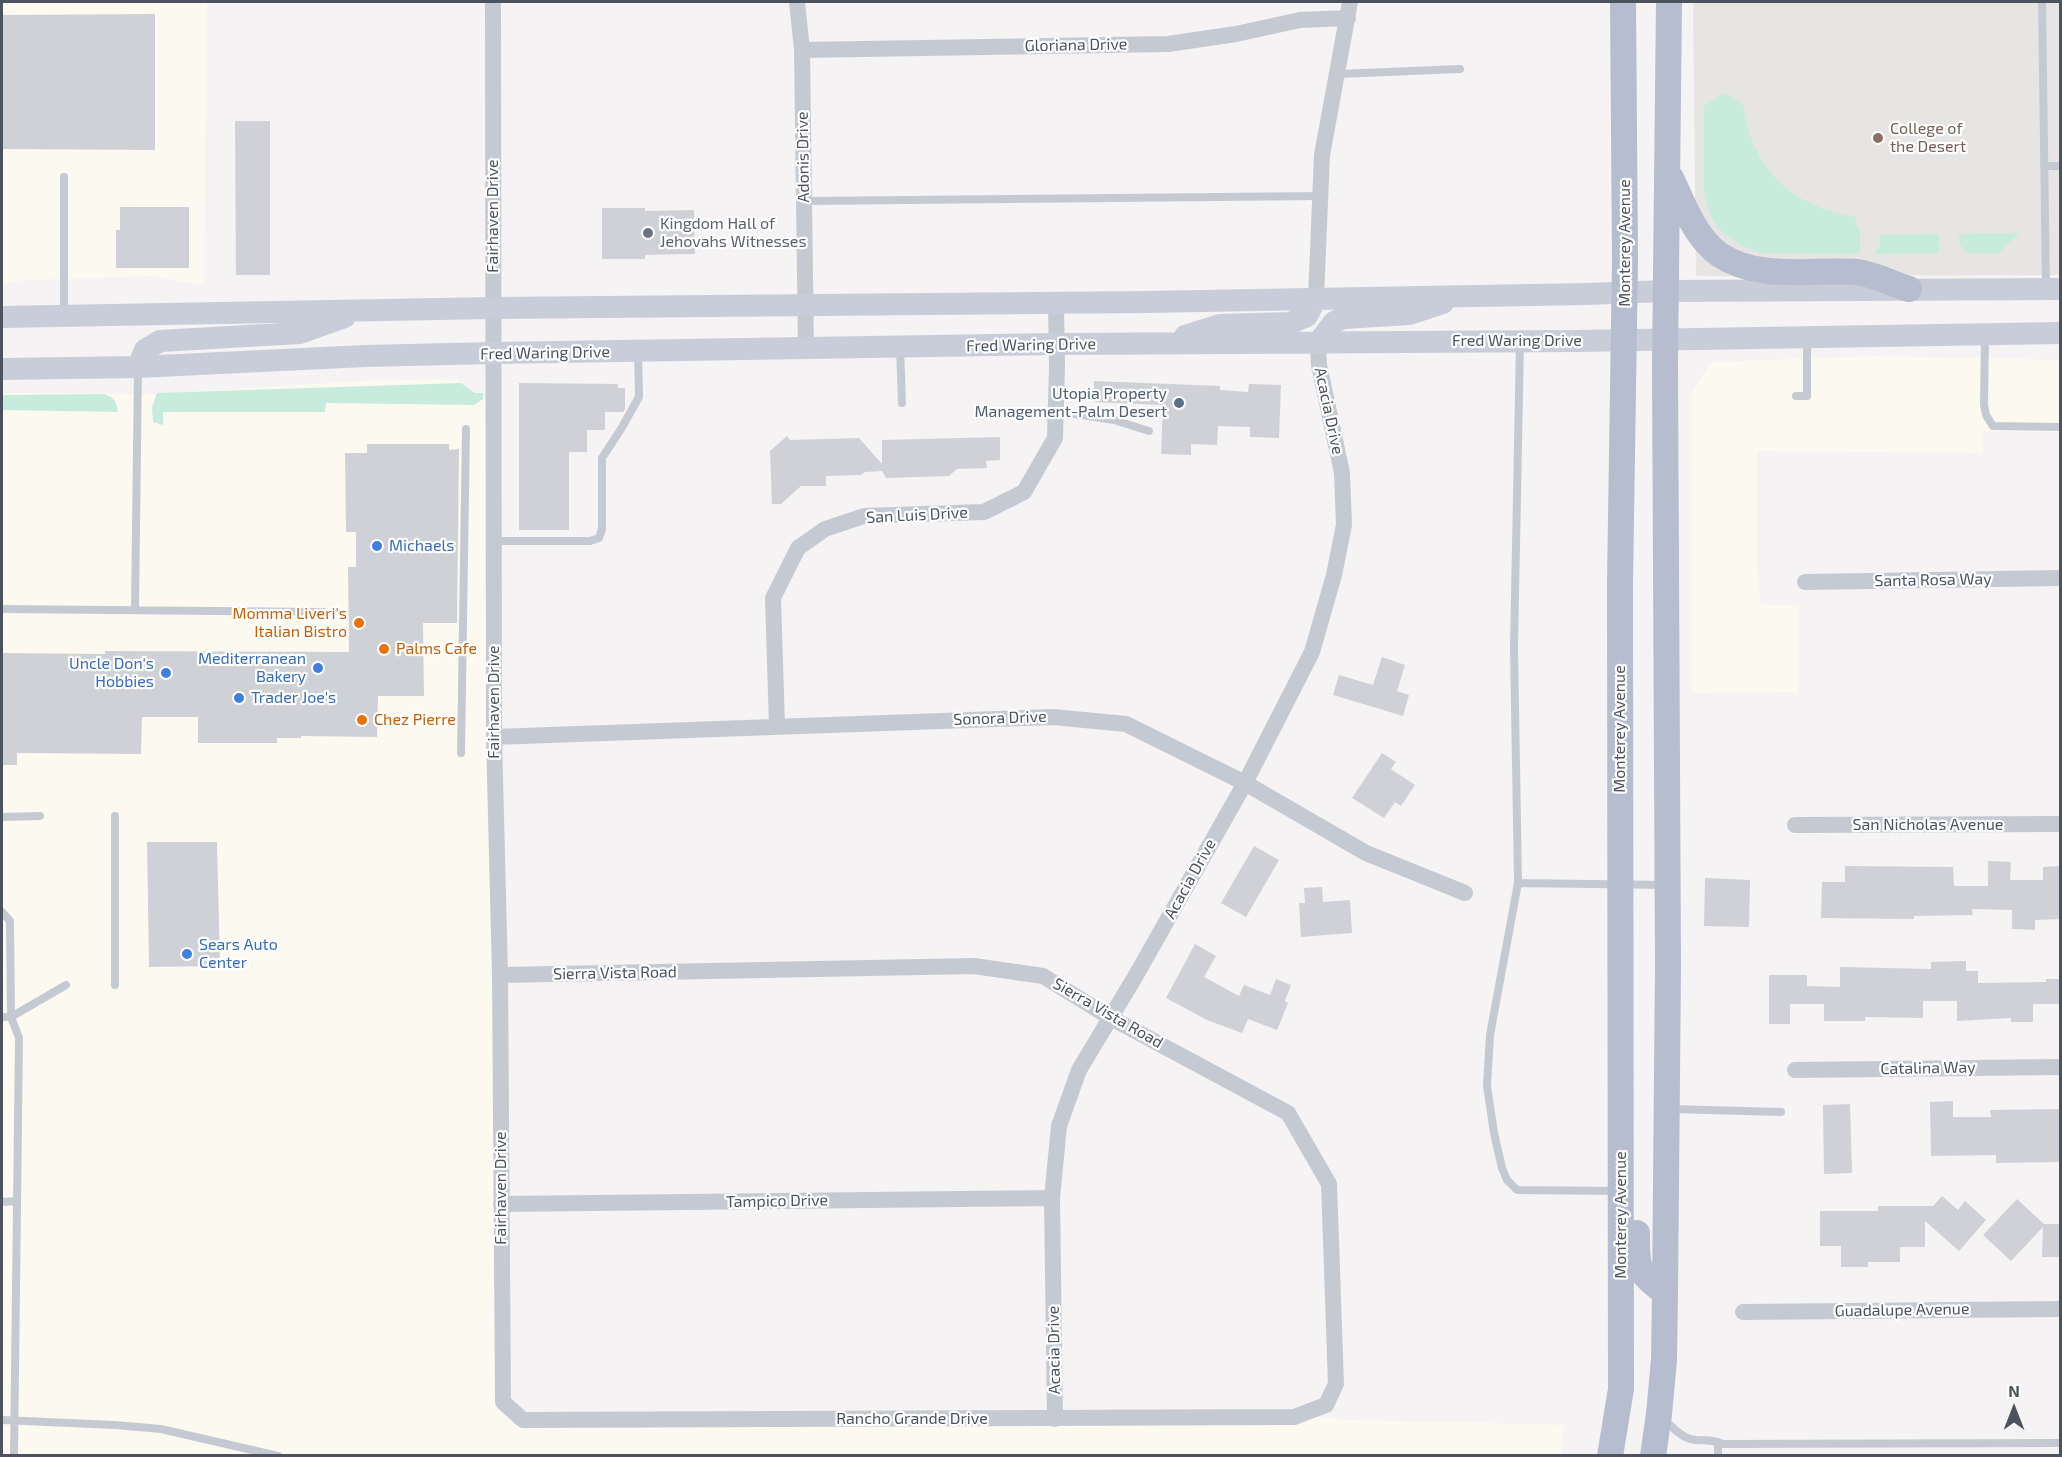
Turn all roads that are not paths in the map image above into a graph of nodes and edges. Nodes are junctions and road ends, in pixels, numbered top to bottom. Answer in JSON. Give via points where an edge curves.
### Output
{"nodes":[{"id":1,"x":493,"y":2,"type":"edge"},
{"id":2,"x":798,"y":2,"type":"edge"},
{"id":3,"x":1623,"y":2,"type":"edge"},
{"id":4,"x":1669,"y":2,"type":"edge"},
{"id":5,"x":2042,"y":2,"type":"edge"},
{"id":6,"x":1349,"y":10,"type":"edge"},
{"id":7,"x":802,"y":50,"type":"junction"},
{"id":8,"x":1460,"y":69,"type":"dead end"},
{"id":9,"x":1338,"y":74,"type":"junction"},
{"id":10,"x":2044,"y":166,"type":"junction"},
{"id":11,"x":2061,"y":166,"type":"edge"},
{"id":12,"x":1668,"y":172,"type":"junction"},
{"id":13,"x":63,"y":177,"type":"dead end"},
{"id":14,"x":1320,"y":196,"type":"junction"},
{"id":15,"x":804,"y":201,"type":"junction"},
{"id":16,"x":1909,"y":289,"type":"junction"},
{"id":17,"x":2053,"y":289,"type":"edge"},
{"id":18,"x":1666,"y":291,"type":"junction"},
{"id":19,"x":1624,"y":292,"type":"junction"},
{"id":20,"x":1458,"y":296,"type":"junction"},
{"id":21,"x":1316,"y":298,"type":"junction"},
{"id":22,"x":1056,"y":302,"type":"junction"},
{"id":23,"x":805,"y":305,"type":"junction"},
{"id":24,"x":493,"y":308,"type":"junction"},
{"id":25,"x":363,"y":311,"type":"junction"},
{"id":26,"x":64,"y":316,"type":"junction"},
{"id":27,"x":2,"y":317,"type":"edge"},
{"id":28,"x":2061,"y":333,"type":"edge"},
{"id":29,"x":1985,"y":334,"type":"junction"},
{"id":30,"x":1807,"y":336,"type":"junction"},
{"id":31,"x":1666,"y":339,"type":"junction"},
{"id":32,"x":1624,"y":340,"type":"junction"},
{"id":33,"x":1520,"y":341,"type":"junction"},
{"id":34,"x":1157,"y":343,"type":"junction"},
{"id":35,"x":1318,"y":343,"type":"junction"},
{"id":36,"x":1057,"y":344,"type":"junction"},
{"id":37,"x":900,"y":347,"type":"junction"},
{"id":38,"x":806,"y":349,"type":"junction"},
{"id":39,"x":638,"y":351,"type":"junction"},
{"id":40,"x":494,"y":353,"type":"junction"},
{"id":41,"x":138,"y":367,"type":"junction"},
{"id":42,"x":2,"y":369,"type":"edge"},
{"id":43,"x":1796,"y":396,"type":"dead end"},
{"id":44,"x":902,"y":403,"type":"dead end"},
{"id":45,"x":1056,"y":411,"type":"junction"},
{"id":46,"x":2061,"y":427,"type":"edge"},
{"id":47,"x":466,"y":429,"type":"dead end"},
{"id":48,"x":1149,"y":431,"type":"dead end"},
{"id":49,"x":494,"y":541,"type":"junction"},
{"id":50,"x":2061,"y":578,"type":"edge"},
{"id":51,"x":1805,"y":582,"type":"dead end"},
{"id":52,"x":2,"y":609,"type":"edge"},
{"id":53,"x":135,"y":610,"type":"junction"},
{"id":54,"x":323,"y":612,"type":"dead end"},
{"id":55,"x":777,"y":726,"type":"junction"},
{"id":56,"x":494,"y":737,"type":"junction"},
{"id":57,"x":461,"y":753,"type":"dead end"},
{"id":58,"x":1245,"y":783,"type":"junction"},
{"id":59,"x":2,"y":816,"type":"edge"},
{"id":60,"x":40,"y":816,"type":"dead end"},
{"id":61,"x":115,"y":816,"type":"dead end"},
{"id":62,"x":2061,"y":824,"type":"edge"},
{"id":63,"x":1795,"y":825,"type":"dead end"},
{"id":64,"x":1518,"y":883,"type":"junction"},
{"id":65,"x":1621,"y":885,"type":"junction"},
{"id":66,"x":1668,"y":886,"type":"junction"},
{"id":67,"x":1465,"y":893,"type":"dead end"},
{"id":68,"x":2,"y":912,"type":"edge"},
{"id":69,"x":500,"y":975,"type":"junction"},
{"id":70,"x":115,"y":985,"type":"dead end"},
{"id":71,"x":66,"y":986,"type":"dead end"},
{"id":72,"x":2,"y":1017,"type":"edge"},
{"id":73,"x":11,"y":1017,"type":"junction"},
{"id":74,"x":1111,"y":1017,"type":"junction"},
{"id":75,"x":2061,"y":1067,"type":"edge"},
{"id":76,"x":1795,"y":1070,"type":"dead end"},
{"id":77,"x":1666,"y":1109,"type":"junction"},
{"id":78,"x":1781,"y":1112,"type":"dead end"},
{"id":79,"x":1621,"y":1191,"type":"junction"},
{"id":80,"x":1052,"y":1198,"type":"junction"},
{"id":81,"x":2,"y":1202,"type":"edge"},
{"id":82,"x":17,"y":1202,"type":"junction"},
{"id":83,"x":501,"y":1204,"type":"junction"},
{"id":84,"x":1665,"y":1293,"type":"junction"},
{"id":85,"x":2061,"y":1309,"type":"edge"},
{"id":86,"x":1743,"y":1312,"type":"dead end"},
{"id":87,"x":502,"y":1402,"type":"joint"},
{"id":88,"x":1326,"y":1405,"type":"joint"},
{"id":89,"x":1659,"y":1414,"type":"junction"},
{"id":90,"x":1055,"y":1419,"type":"junction"},
{"id":91,"x":2,"y":1420,"type":"edge"},
{"id":92,"x":14,"y":1420,"type":"junction"},
{"id":93,"x":1718,"y":1442,"type":"junction"},
{"id":94,"x":2061,"y":1443,"type":"edge"},
{"id":95,"x":14,"y":1455,"type":"edge"},
{"id":96,"x":278,"y":1455,"type":"edge"},
{"id":97,"x":1610,"y":1455,"type":"edge"},
{"id":98,"x":1653,"y":1455,"type":"edge"},
{"id":99,"x":1718,"y":1455,"type":"edge"}],
"edges":[{"from":1,"to":24,"type":"street","name":"Fairhaven Drive"},
{"from":2,"to":7,"type":"street","name":"Adonis Drive"},
{"from":3,"to":19,"type":"main road","name":"Monterey Avenue"},
{"from":4,"to":12,"type":"main road"},
{"from":5,"to":10,"type":"lane"},
{"from":6,"to":7,"type":"street","name":"Gloriana Drive","via":[[1168,44]]},
{"from":6,"to":9,"type":"street"},
{"from":7,"to":15,"type":"street","name":"Adonis Drive"},
{"from":8,"to":9,"type":"lane"},
{"from":9,"to":14,"type":"street","via":[[1322,155]]},
{"from":10,"to":11,"type":"lane"},
{"from":10,"to":17,"type":"lane"},
{"from":12,"to":16,"type":"main road","via":[[1702,237],[1719,254],[1740,265],[1762,270],[1859,272]]},
{"from":12,"to":18,"type":"main road"},
{"from":13,"to":26,"type":"lane"},
{"from":14,"to":15,"type":"lane"},
{"from":14,"to":21,"type":"street"},
{"from":15,"to":23,"type":"street","name":"Adonis Drive"},
{"from":16,"to":17,"type":"main road"},
{"from":16,"to":18,"type":"main road"},
{"from":18,"to":19,"type":"main road"},
{"from":18,"to":31,"type":"main road"},
{"from":19,"to":20,"type":"main road"},
{"from":19,"to":32,"type":"main road","name":"Monterey Avenue"},
{"from":20,"to":21,"type":"main road"},
{"from":20,"to":35,"type":"main road","via":[[1409,314],[1344,318],[1334,322]]},
{"from":21,"to":22,"type":"main road"},
{"from":21,"to":34,"type":"main road","via":[[1307,316],[1290,323],[1220,325]]},
{"from":22,"to":23,"type":"main road"},
{"from":22,"to":36,"type":"street","name":"San Luis Drive"},
{"from":23,"to":24,"type":"main road"},
{"from":23,"to":38,"type":"street","name":"Adonis Drive"},
{"from":24,"to":25,"type":"main road"},
{"from":24,"to":40,"type":"street","name":"Fairhaven Drive"},
{"from":25,"to":26,"type":"main road"},
{"from":25,"to":41,"type":"main road","via":[[300,333],[160,341],[145,351]]},
{"from":26,"to":27,"type":"main road"},
{"from":28,"to":29,"type":"main road","name":"Fred Waring Drive"},
{"from":29,"to":30,"type":"main road","name":"Fred Waring Drive"},
{"from":29,"to":46,"type":"lane","via":[[1984,405],[1988,422],[1993,426]]},
{"from":30,"to":31,"type":"main road","name":"Fred Waring Drive"},
{"from":30,"to":43,"type":"lane","via":[[1807,396]]},
{"from":31,"to":32,"type":"main road","name":"Fred Waring Drive"},
{"from":31,"to":66,"type":"main road"},
{"from":32,"to":33,"type":"main road","name":"Fred Waring Drive"},
{"from":32,"to":65,"type":"main road","name":"Monterey Avenue"},
{"from":33,"to":35,"type":"main road","name":"Fred Waring Drive"},
{"from":33,"to":64,"type":"lane","via":[[1514,647]]},
{"from":34,"to":35,"type":"main road","name":"Fred Waring Drive"},
{"from":34,"to":36,"type":"main road","name":"Fred Waring Drive"},
{"from":35,"to":58,"type":"street","name":"Acacia Drive","via":[[1319,365],[1342,473],[1344,525],[1312,652]]},
{"from":36,"to":37,"type":"main road","name":"Fred Waring Drive"},
{"from":36,"to":45,"type":"street","name":"San Luis Drive"},
{"from":37,"to":38,"type":"main road","name":"Fred Waring Drive"},
{"from":37,"to":44,"type":"lane"},
{"from":38,"to":39,"type":"main road","name":"Fred Waring Drive"},
{"from":39,"to":40,"type":"main road","name":"Fred Waring Drive"},
{"from":39,"to":49,"type":"lane","via":[[639,397],[602,458],[602,529],[598,538]]},
{"from":40,"to":41,"type":"main road","name":"Fred Waring Drive"},
{"from":40,"to":49,"type":"street","name":"Fairhaven Drive"},
{"from":41,"to":42,"type":"main road","name":"Fred Waring Drive"},
{"from":41,"to":53,"type":"lane"},
{"from":45,"to":48,"type":"lane","via":[[1114,420]]},
{"from":45,"to":55,"type":"street","name":"San Luis Drive","via":[[1055,438],[1024,492],[984,512],[864,516],[825,528],[798,548],[773,598]]},
{"from":47,"to":57,"type":"lane"},
{"from":49,"to":56,"type":"street","name":"Fairhaven Drive"},
{"from":50,"to":51,"type":"street","name":"Santa Rosa Way"},
{"from":52,"to":53,"type":"lane"},
{"from":53,"to":54,"type":"lane"},
{"from":55,"to":56,"type":"street","name":"Sonora Drive"},
{"from":55,"to":58,"type":"street","name":"Sonora Drive","via":[[1053,717],[1126,724]]},
{"from":56,"to":69,"type":"street","name":"Fairhaven Drive"},
{"from":58,"to":67,"type":"street","name":"Sonora Drive","via":[[1366,854]]},
{"from":58,"to":74,"type":"street","name":"Acacia Drive"},
{"from":59,"to":60,"type":"lane"},
{"from":61,"to":70,"type":"lane"},
{"from":62,"to":63,"type":"street","name":"San Nicholas Avenue"},
{"from":64,"to":65,"type":"lane"},
{"from":64,"to":79,"type":"lane","via":[[1490,1035],[1487,1086],[1502,1168],[1517,1190]]},
{"from":65,"to":66,"type":"lane"},
{"from":65,"to":79,"type":"main road","name":"Monterey Avenue"},
{"from":66,"to":77,"type":"main road"},
{"from":68,"to":73,"type":"lane","via":[[10,921]]},
{"from":69,"to":74,"type":"street","name":"Sierra Vista Road","via":[[974,966],[1043,976]]},
{"from":69,"to":83,"type":"street","name":"Fairhaven Drive"},
{"from":71,"to":73,"type":"lane"},
{"from":72,"to":73,"type":"lane"},
{"from":73,"to":82,"type":"lane","via":[[19,1038]]},
{"from":74,"to":80,"type":"street","name":"Acacia Drive","via":[[1079,1070],[1059,1126]]},
{"from":74,"to":88,"type":"street","name":"Sierra Vista Road","via":[[1288,1113],[1329,1184],[1336,1384]]},
{"from":75,"to":76,"type":"street","name":"Catalina Way"},
{"from":77,"to":78,"type":"lane"},
{"from":77,"to":84,"type":"main road"},
{"from":79,"to":84,"type":"main road","via":[[1636,1201],[1639,1269]]},
{"from":79,"to":97,"type":"main road","name":"Monterey Avenue","via":[[1621,1389]]},
{"from":80,"to":83,"type":"street","name":"Tampico Drive"},
{"from":80,"to":90,"type":"street","name":"Acacia Drive"},
{"from":81,"to":82,"type":"lane"},
{"from":82,"to":92,"type":"lane"},
{"from":83,"to":87,"type":"street","name":"Fairhaven Drive"},
{"from":84,"to":89,"type":"main road"},
{"from":85,"to":86,"type":"street","name":"Guadalupe Avenue"},
{"from":87,"to":90,"type":"street","name":"Rancho Grande Drive","via":[[523,1420]]},
{"from":88,"to":90,"type":"street","name":"Rancho Grande Drive","via":[[1294,1418]]},
{"from":89,"to":93,"type":"lane","via":[[1690,1439]]},
{"from":89,"to":98,"type":"main road"},
{"from":91,"to":92,"type":"lane"},
{"from":92,"to":95,"type":"lane"},
{"from":92,"to":96,"type":"lane","via":[[161,1429]]},
{"from":93,"to":94,"type":"lane"},
{"from":93,"to":99,"type":"lane"}]}
